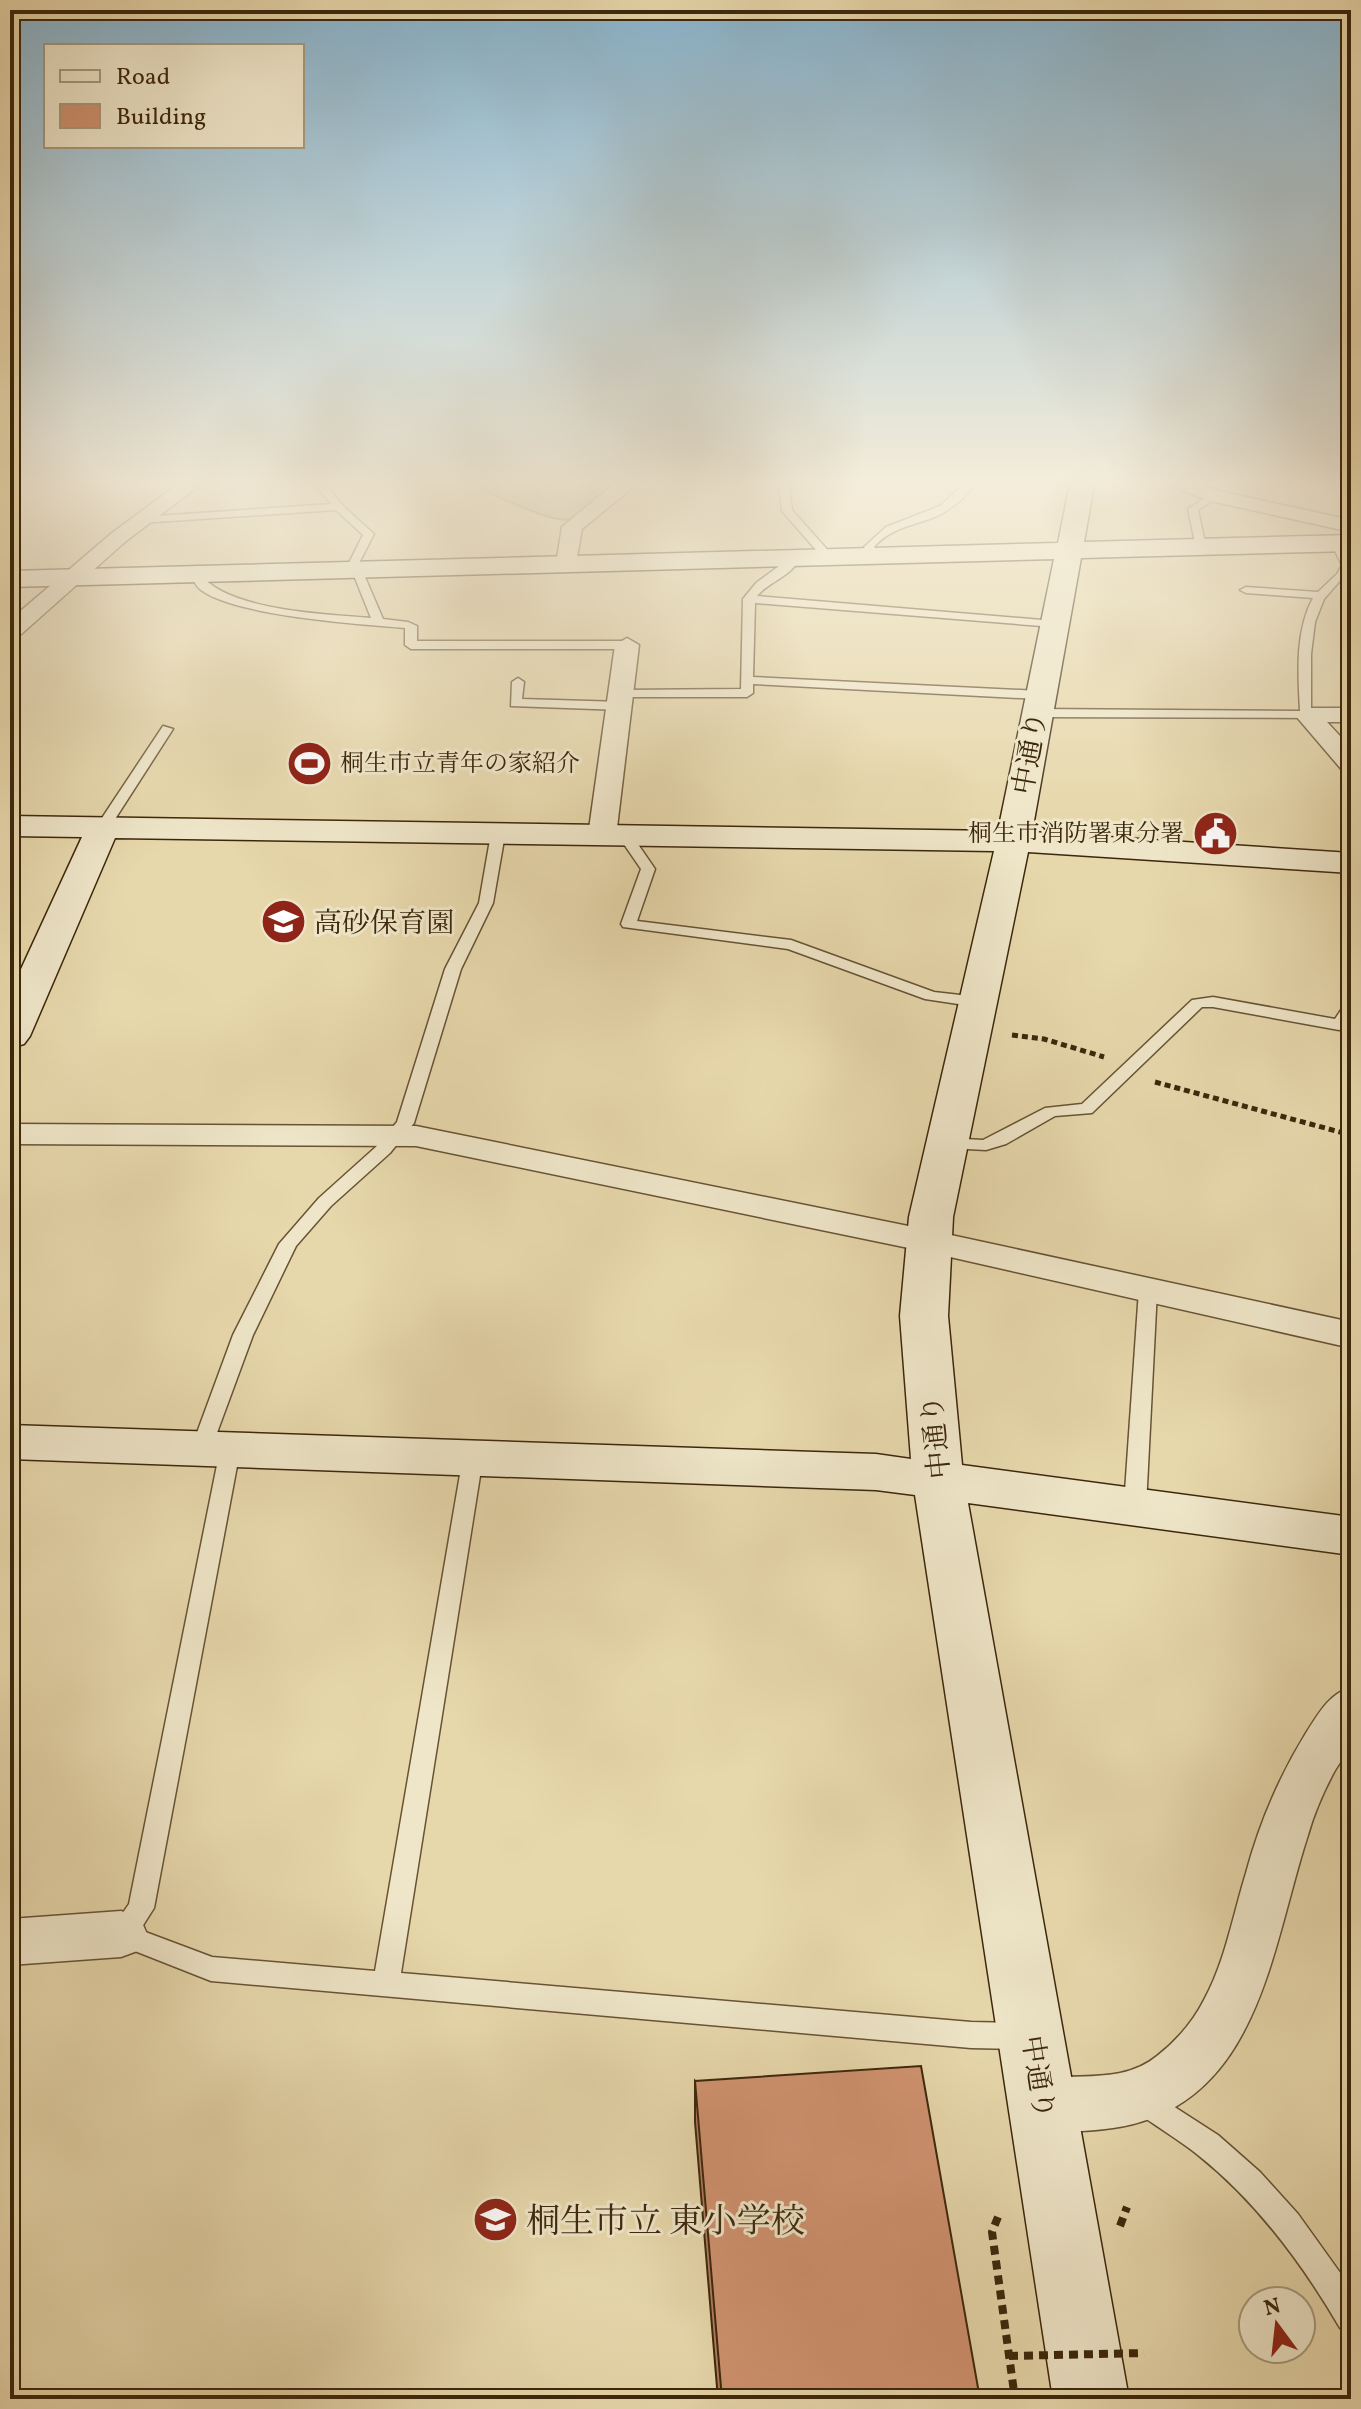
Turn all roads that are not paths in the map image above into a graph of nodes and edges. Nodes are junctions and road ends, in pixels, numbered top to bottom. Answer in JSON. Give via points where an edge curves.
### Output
{"nodes":[{"id":1,"x":58,"y":591,"type":"edge"},
{"id":2,"x":208,"y":591,"type":"edge"},
{"id":3,"x":365,"y":591,"type":"edge"},
{"id":4,"x":755,"y":591,"type":"edge"},
{"id":5,"x":1061,"y":591,"type":"edge"},
{"id":6,"x":1267,"y":591,"type":"edge"},
{"id":7,"x":1325,"y":591,"type":"edge"},
{"id":8,"x":1320,"y":595,"type":"junction"},
{"id":9,"x":749,"y":599,"type":"junction"},
{"id":10,"x":378,"y":622,"type":"junction"},
{"id":11,"x":1054,"y":624,"type":"junction"},
{"id":12,"x":10,"y":632,"type":"edge"},
{"id":13,"x":627,"y":645,"type":"joint"},
{"id":14,"x":748,"y":680,"type":"junction"},
{"id":15,"x":518,"y":682,"type":"dead end"},
{"id":16,"x":623,"y":700,"type":"junction"},
{"id":17,"x":1038,"y":704,"type":"junction"},
{"id":18,"x":1307,"y":715,"type":"junction"},
{"id":19,"x":1351,"y":715,"type":"edge"},
{"id":20,"x":167,"y":729,"type":"dead end"},
{"id":21,"x":1351,"y":764,"type":"edge"},
{"id":22,"x":10,"y":826,"type":"edge"},
{"id":23,"x":103,"y":827,"type":"junction"},
{"id":24,"x":498,"y":834,"type":"junction"},
{"id":25,"x":614,"y":836,"type":"junction"},
{"id":26,"x":1013,"y":841,"type":"junction"},
{"id":27,"x":1351,"y":863,"type":"edge"},
{"id":28,"x":1351,"y":1007,"type":"edge"},
{"id":29,"x":975,"y":1016,"type":"junction"},
{"id":30,"x":10,"y":1036,"type":"edge"},
{"id":31,"x":10,"y":1134,"type":"edge"},
{"id":32,"x":397,"y":1134,"type":"junction"},
{"id":33,"x":947,"y":1143,"type":"junction"},
{"id":34,"x":928,"y":1241,"type":"junction"},
{"id":35,"x":1148,"y":1290,"type":"junction"},
{"id":36,"x":1351,"y":1335,"type":"edge"},
{"id":37,"x":10,"y":1442,"type":"edge"},
{"id":38,"x":215,"y":1449,"type":"junction"},
{"id":39,"x":473,"y":1457,"type":"junction"},
{"id":40,"x":938,"y":1479,"type":"junction"},
{"id":41,"x":1135,"y":1506,"type":"junction"},
{"id":42,"x":1351,"y":1536,"type":"edge"},
{"id":43,"x":1351,"y":1706,"type":"edge"},
{"id":44,"x":121,"y":1934,"type":"junction"},
{"id":45,"x":10,"y":1942,"type":"edge"},
{"id":46,"x":386,"y":1983,"type":"junction"},
{"id":47,"x":1032,"y":2037,"type":"junction"},
{"id":48,"x":1138,"y":2096,"type":"junction"},
{"id":49,"x":1043,"y":2104,"type":"junction"},
{"id":50,"x":1351,"y":2317,"type":"edge"},
{"id":51,"x":1091,"y":2399,"type":"edge"}],
"edges":[{"from":1,"to":12,"type":"street"},
{"from":2,"to":10,"type":"lane","via":[[309,614]]},
{"from":3,"to":10,"type":"lane"},
{"from":4,"to":9,"type":"lane"},
{"from":5,"to":11,"type":"street","name":"中通り"},
{"from":6,"to":8,"type":"lane"},
{"from":7,"to":8,"type":"lane"},
{"from":8,"to":18,"type":"lane","via":[[1306,649]]},
{"from":9,"to":11,"type":"lane"},
{"from":9,"to":14,"type":"lane"},
{"from":10,"to":13,"type":"lane","via":[[413,628],[411,645]]},
{"from":11,"to":17,"type":"street","name":"中通り"},
{"from":13,"to":16,"type":"street"},
{"from":14,"to":16,"type":"lane","via":[[747,693],[740,695]]},
{"from":14,"to":17,"type":"lane"},
{"from":15,"to":16,"type":"lane","via":[[515,703]]},
{"from":16,"to":25,"type":"street"},
{"from":17,"to":18,"type":"lane"},
{"from":17,"to":26,"type":"street","name":"中通り"},
{"from":18,"to":19,"type":"street"},
{"from":18,"to":21,"type":"street"},
{"from":20,"to":23,"type":"lane"},
{"from":22,"to":23,"type":"street"},
{"from":23,"to":24,"type":"street"},
{"from":23,"to":30,"type":"street"},
{"from":24,"to":25,"type":"street"},
{"from":24,"to":32,"type":"lane","via":[[486,903],[453,969],[405,1123]]},
{"from":25,"to":26,"type":"street"},
{"from":25,"to":29,"type":"lane","via":[[648,869],[628,924],[791,945]]},
{"from":26,"to":27,"type":"street"},
{"from":26,"to":29,"type":"street","name":"中通り"},
{"from":28,"to":33,"type":"lane","via":[[1339,1025],[1198,1003],[1086,1109],[1036,1114],[983,1146]]},
{"from":29,"to":33,"type":"street","name":"中通り"},
{"from":31,"to":32,"type":"street"},
{"from":32,"to":34,"type":"street"},
{"from":32,"to":38,"type":"lane","via":[[288,1244],[243,1335]]},
{"from":33,"to":34,"type":"street","name":"中通り"},
{"from":34,"to":35,"type":"street"},
{"from":34,"to":40,"type":"street","name":"中通り","via":[[924,1316]]},
{"from":35,"to":36,"type":"street"},
{"from":35,"to":41,"type":"lane"},
{"from":37,"to":38,"type":"street"},
{"from":38,"to":39,"type":"street"},
{"from":38,"to":44,"type":"lane","via":[[141,1908]]},
{"from":39,"to":40,"type":"street","via":[[828,1469]]},
{"from":39,"to":46,"type":"lane"},
{"from":40,"to":41,"type":"street"},
{"from":40,"to":47,"type":"street","name":"中通り"},
{"from":41,"to":42,"type":"street"},
{"from":43,"to":48,"type":"street","via":[[1319,1751],[1296,1802],[1227,2012],[1174,2075]]},
{"from":44,"to":45,"type":"street"},
{"from":44,"to":46,"type":"lane","via":[[211,1969]]},
{"from":46,"to":47,"type":"lane"},
{"from":47,"to":49,"type":"street","name":"中通り"},
{"from":48,"to":49,"type":"street"},
{"from":48,"to":50,"type":"lane","via":[[1208,2145],[1251,2184],[1309,2254]]},
{"from":49,"to":51,"type":"street","name":"中通り"}]}
